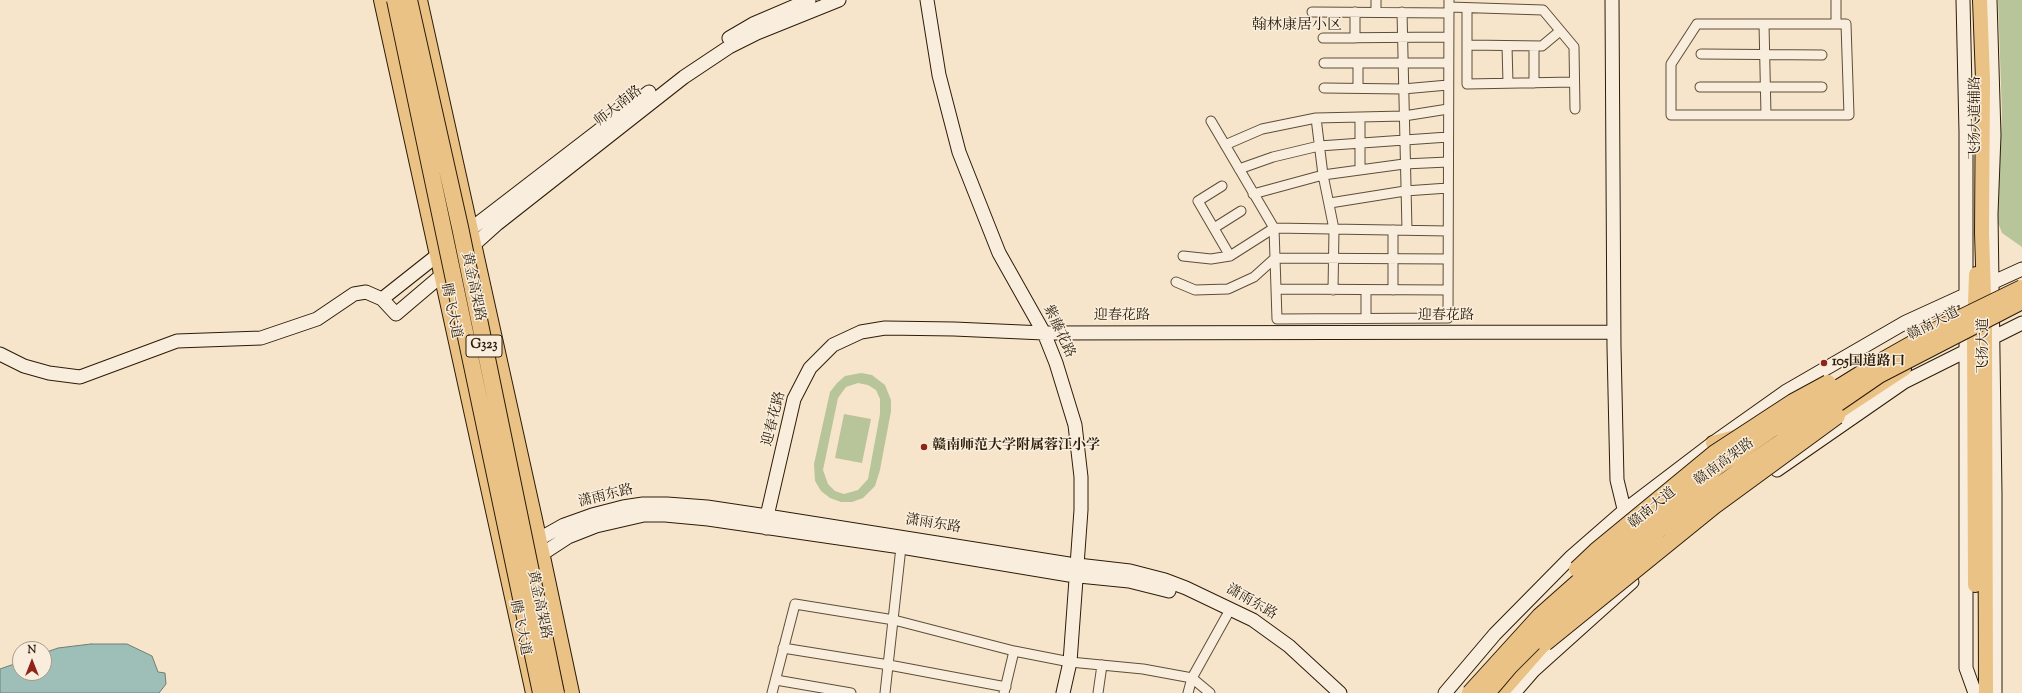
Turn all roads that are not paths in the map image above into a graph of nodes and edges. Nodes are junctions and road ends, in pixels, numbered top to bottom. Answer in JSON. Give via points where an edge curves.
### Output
{"nodes":[{"id":1,"x":381,"y":0,"type":"edge"},
{"id":2,"x":395,"y":0,"type":"edge"},
{"id":3,"x":409,"y":0,"type":"edge"},
{"id":4,"x":420,"y":0,"type":"edge"},
{"id":5,"x":809,"y":0,"type":"edge"},
{"id":6,"x":839,"y":0,"type":"edge"},
{"id":7,"x":921,"y":0,"type":"edge"},
{"id":8,"x":927,"y":0,"type":"edge"},
{"id":9,"x":1376,"y":0,"type":"edge"},
{"id":10,"x":1612,"y":0,"type":"edge"},
{"id":11,"x":1836,"y":0,"type":"edge"},
{"id":12,"x":1963,"y":0,"type":"edge"},
{"id":13,"x":1972,"y":0,"type":"edge"},
{"id":14,"x":1980,"y":0,"type":"edge"},
{"id":15,"x":1990,"y":0,"type":"edge"},
{"id":16,"x":1449,"y":7,"type":"edge"},
{"id":17,"x":1467,"y":8,"type":"junction"},
{"id":18,"x":1312,"y":12,"type":"dead end"},
{"id":19,"x":1355,"y":12,"type":"junction"},
{"id":20,"x":1376,"y":12,"type":"junction"},
{"id":21,"x":1402,"y":12,"type":"junction"},
{"id":22,"x":1764,"y":24,"type":"junction"},
{"id":23,"x":1836,"y":24,"type":"junction"},
{"id":24,"x":1560,"y":31,"type":"junction"},
{"id":25,"x":1323,"y":38,"type":"dead end"},
{"id":26,"x":1355,"y":38,"type":"junction"},
{"id":27,"x":1402,"y":38,"type":"junction"},
{"id":28,"x":1448,"y":38,"type":"junction"},
{"id":29,"x":1974,"y":43,"type":"junction"},
{"id":30,"x":1468,"y":45,"type":"junction"},
{"id":31,"x":1507,"y":46,"type":"junction"},
{"id":32,"x":1534,"y":46,"type":"junction"},
{"id":33,"x":1701,"y":54,"type":"dead end"},
{"id":34,"x":1765,"y":55,"type":"junction"},
{"id":35,"x":1822,"y":55,"type":"dead end"},
{"id":36,"x":1358,"y":63,"type":"junction"},
{"id":37,"x":1402,"y":63,"type":"junction"},
{"id":38,"x":1448,"y":63,"type":"junction"},
{"id":39,"x":1324,"y":64,"type":"dead end"},
{"id":40,"x":1965,"y":80,"type":"junction"},
{"id":41,"x":1574,"y":82,"type":"junction"},
{"id":42,"x":1508,"y":83,"type":"junction"},
{"id":43,"x":1534,"y":83,"type":"junction"},
{"id":44,"x":1448,"y":85,"type":"junction"},
{"id":45,"x":1765,"y":86,"type":"junction"},
{"id":46,"x":1700,"y":87,"type":"dead end"},
{"id":47,"x":1822,"y":87,"type":"dead end"},
{"id":48,"x":1324,"y":88,"type":"dead end"},
{"id":49,"x":1358,"y":88,"type":"junction"},
{"id":50,"x":1403,"y":89,"type":"junction"},
{"id":51,"x":1448,"y":109,"type":"junction"},
{"id":52,"x":1575,"y":109,"type":"dead end"},
{"id":53,"x":1766,"y":115,"type":"junction"},
{"id":54,"x":1404,"y":116,"type":"junction"},
{"id":55,"x":1360,"y":117,"type":"junction"},
{"id":56,"x":1316,"y":118,"type":"junction"},
{"id":57,"x":1211,"y":121,"type":"dead end"},
{"id":58,"x":1966,"y":132,"type":"junction"},
{"id":59,"x":1448,"y":137,"type":"junction"},
{"id":60,"x":1404,"y":139,"type":"junction"},
{"id":61,"x":1360,"y":143,"type":"junction"},
{"id":62,"x":1225,"y":145,"type":"junction"},
{"id":63,"x":1319,"y":146,"type":"junction"},
{"id":64,"x":1974,"y":156,"type":"junction"},
{"id":65,"x":1448,"y":162,"type":"junction"},
{"id":66,"x":1404,"y":164,"type":"junction"},
{"id":67,"x":1239,"y":169,"type":"junction"},
{"id":68,"x":1360,"y":170,"type":"junction"},
{"id":69,"x":1323,"y":175,"type":"junction"},
{"id":70,"x":1222,"y":186,"type":"dead end"},
{"id":71,"x":1448,"y":188,"type":"junction"},
{"id":72,"x":1405,"y":191,"type":"junction"},
{"id":73,"x":1253,"y":194,"type":"junction"},
{"id":74,"x":1330,"y":203,"type":"junction"},
{"id":75,"x":1242,"y":211,"type":"dead end"},
{"id":76,"x":1991,"y":214,"type":"junction"},
{"id":77,"x":1214,"y":228,"type":"junction"},
{"id":78,"x":1274,"y":228,"type":"junction"},
{"id":79,"x":471,"y":229,"type":"junction"},
{"id":80,"x":1334,"y":229,"type":"junction"},
{"id":81,"x":1393,"y":230,"type":"junction"},
{"id":82,"x":1407,"y":230,"type":"junction"},
{"id":83,"x":1448,"y":231,"type":"junction"},
{"id":84,"x":1982,"y":233,"type":"junction"},
{"id":85,"x":474,"y":245,"type":"junction"},
{"id":86,"x":437,"y":255,"type":"junction"},
{"id":87,"x":1183,"y":256,"type":"dead end"},
{"id":88,"x":1230,"y":256,"type":"junction"},
{"id":89,"x":1275,"y":258,"type":"junction"},
{"id":90,"x":1333,"y":259,"type":"junction"},
{"id":91,"x":1393,"y":259,"type":"junction"},
{"id":92,"x":1448,"y":259,"type":"junction"},
{"id":93,"x":2022,"y":269,"type":"edge"},
{"id":94,"x":442,"y":275,"type":"junction"},
{"id":95,"x":2022,"y":281,"type":"edge"},
{"id":96,"x":1176,"y":282,"type":"dead end"},
{"id":97,"x":2022,"y":288,"type":"edge"},
{"id":98,"x":1276,"y":289,"type":"junction"},
{"id":99,"x":1333,"y":290,"type":"junction"},
{"id":100,"x":1366,"y":290,"type":"junction"},
{"id":101,"x":1393,"y":290,"type":"junction"},
{"id":102,"x":1448,"y":290,"type":"junction"},
{"id":103,"x":1980,"y":295,"type":"junction"},
{"id":104,"x":382,"y":299,"type":"junction"},
{"id":105,"x":2022,"y":300,"type":"edge"},
{"id":106,"x":2022,"y":309,"type":"edge"},
{"id":107,"x":1366,"y":318,"type":"junction"},
{"id":108,"x":2022,"y":324,"type":"edge"},
{"id":109,"x":1614,"y":332,"type":"junction"},
{"id":110,"x":1040,"y":333,"type":"junction"},
{"id":111,"x":1980,"y":337,"type":"junction"},
{"id":112,"x":0,"y":354,"type":"edge"},
{"id":113,"x":1864,"y":363,"type":"junction"},
{"id":114,"x":1874,"y":389,"type":"junction"},
{"id":115,"x":1975,"y":421,"type":"junction"},
{"id":116,"x":1754,"y":431,"type":"junction"},
{"id":117,"x":1713,"y":443,"type":"junction"},
{"id":118,"x":1966,"y":444,"type":"junction"},
{"id":119,"x":1769,"y":459,"type":"junction"},
{"id":120,"x":1985,"y":470,"type":"junction"},
{"id":121,"x":1748,"y":490,"type":"junction"},
{"id":122,"x":1996,"y":494,"type":"junction"},
{"id":123,"x":1966,"y":504,"type":"junction"},
{"id":124,"x":1625,"y":510,"type":"junction"},
{"id":125,"x":767,"y":522,"type":"junction"},
{"id":126,"x":1975,"y":527,"type":"junction"},
{"id":127,"x":1629,"y":528,"type":"junction"},
{"id":128,"x":539,"y":539,"type":"junction"},
{"id":129,"x":901,"y":547,"type":"junction"},
{"id":130,"x":542,"y":554,"type":"junction"},
{"id":131,"x":1995,"y":562,"type":"junction"},
{"id":132,"x":1074,"y":570,"type":"junction"},
{"id":133,"x":507,"y":575,"type":"junction"},
{"id":134,"x":511,"y":592,"type":"junction"},
{"id":135,"x":1985,"y":604,"type":"junction"},
{"id":136,"x":1228,"y":611,"type":"junction"},
{"id":137,"x":894,"y":620,"type":"junction"},
{"id":138,"x":783,"y":648,"type":"junction"},
{"id":139,"x":1014,"y":651,"type":"junction"},
{"id":140,"x":1065,"y":662,"type":"junction"},
{"id":141,"x":889,"y":664,"type":"junction"},
{"id":142,"x":1102,"y":665,"type":"junction"},
{"id":143,"x":1496,"y":673,"type":"junction"},
{"id":144,"x":1192,"y":678,"type":"junction"},
{"id":145,"x":776,"y":680,"type":"junction"},
{"id":146,"x":1005,"y":690,"type":"edge"},
{"id":147,"x":533,"y":693,"type":"edge"},
{"id":148,"x":541,"y":693,"type":"edge"},
{"id":149,"x":556,"y":693,"type":"edge"},
{"id":150,"x":572,"y":693,"type":"edge"},
{"id":151,"x":772,"y":693,"type":"edge"},
{"id":152,"x":851,"y":693,"type":"edge"},
{"id":153,"x":885,"y":693,"type":"edge"},
{"id":154,"x":1054,"y":693,"type":"edge"},
{"id":155,"x":1063,"y":693,"type":"edge"},
{"id":156,"x":1098,"y":693,"type":"edge"},
{"id":157,"x":1188,"y":693,"type":"edge"},
{"id":158,"x":1210,"y":693,"type":"edge"},
{"id":159,"x":1328,"y":693,"type":"edge"},
{"id":160,"x":1340,"y":693,"type":"edge"},
{"id":161,"x":1445,"y":693,"type":"edge"},
{"id":162,"x":1461,"y":693,"type":"edge"},
{"id":163,"x":1470,"y":693,"type":"edge"},
{"id":164,"x":1487,"y":693,"type":"edge"},
{"id":165,"x":1501,"y":693,"type":"edge"},
{"id":166,"x":1514,"y":693,"type":"edge"},
{"id":167,"x":1976,"y":693,"type":"edge"},
{"id":168,"x":1986,"y":693,"type":"edge"},
{"id":169,"x":1995,"y":693,"type":"edge"}],
"edges":[{"from":1,"to":86,"type":"main road","name":"腾飞大道"},
{"from":2,"to":148,"type":"highway","name":"黄金高架路","number":"G323","bridge":true},
{"from":3,"to":149,"type":"highway","name":"黄金高架路","number":"G323","bridge":true,"via":[[460,227]]},
{"from":4,"to":79,"type":"main road"},
{"from":5,"to":79,"type":"street","name":"师大南路","via":[[753,24],[680,69]]},
{"from":6,"to":85,"type":"street","name":"师大南路","via":[[757,33],[729,47],[684,77],[503,219]]},
{"from":7,"to":110,"type":"street","name":"紫藤花路","via":[[937,90],[962,177],[994,255]]},
{"from":8,"to":110,"type":"street","name":"紫藤花路","via":[[940,82],[961,158],[999,253]]},
{"from":9,"to":20,"type":"street"},
{"from":10,"to":109,"type":"street"},
{"from":11,"to":23,"type":"street"},
{"from":12,"to":40,"type":"street","name":"飞扬大道辅路"},
{"from":13,"to":29,"type":"main road","name":"飞扬大道"},
{"from":14,"to":84,"type":"main road","name":"飞扬大道","via":[[1983,78]]},
{"from":15,"to":76,"type":"street","name":"飞扬大道辅路","via":[[1994,135]]},
{"from":16,"to":17,"type":"street"},
{"from":16,"to":21,"type":"street"},
{"from":16,"to":28,"type":"street"},
{"from":17,"to":24,"type":"street","via":[[1543,10]]},
{"from":17,"to":30,"type":"street"},
{"from":18,"to":19,"type":"street"},
{"from":19,"to":20,"type":"street"},
{"from":19,"to":26,"type":"street"},
{"from":20,"to":21,"type":"street"},
{"from":21,"to":27,"type":"street"},
{"from":22,"to":23,"type":"street"},
{"from":22,"to":34,"type":"street"},
{"from":22,"to":53,"type":"street","via":[[1697,24],[1671,64],[1671,115]]},
{"from":23,"to":53,"type":"street","via":[[1846,24],[1849,115]]},
{"from":24,"to":32,"type":"street","via":[[1542,46]]},
{"from":24,"to":41,"type":"street","via":[[1574,47]]},
{"from":25,"to":26,"type":"street"},
{"from":26,"to":27,"type":"street"},
{"from":27,"to":28,"type":"street"},
{"from":27,"to":37,"type":"street"},
{"from":28,"to":38,"type":"street"},
{"from":29,"to":40,"type":"street"},
{"from":29,"to":64,"type":"main road","name":"飞扬大道"},
{"from":30,"to":31,"type":"street"},
{"from":30,"to":42,"type":"street","via":[[1468,84]]},
{"from":31,"to":32,"type":"street"},
{"from":31,"to":42,"type":"street"},
{"from":32,"to":43,"type":"street"},
{"from":33,"to":34,"type":"street"},
{"from":34,"to":35,"type":"street"},
{"from":34,"to":45,"type":"street"},
{"from":36,"to":37,"type":"street"},
{"from":36,"to":39,"type":"street"},
{"from":36,"to":49,"type":"street"},
{"from":37,"to":38,"type":"street"},
{"from":37,"to":50,"type":"street"},
{"from":38,"to":44,"type":"street"},
{"from":40,"to":58,"type":"street","name":"飞扬大道辅路"},
{"from":41,"to":43,"type":"street"},
{"from":41,"to":52,"type":"street"},
{"from":42,"to":43,"type":"street"},
{"from":44,"to":50,"type":"street"},
{"from":44,"to":51,"type":"street"},
{"from":45,"to":46,"type":"street"},
{"from":45,"to":47,"type":"street"},
{"from":45,"to":53,"type":"street"},
{"from":48,"to":49,"type":"street"},
{"from":49,"to":50,"type":"street"},
{"from":50,"to":54,"type":"street"},
{"from":51,"to":54,"type":"street"},
{"from":51,"to":59,"type":"street"},
{"from":54,"to":55,"type":"street"},
{"from":54,"to":60,"type":"street"},
{"from":55,"to":56,"type":"street"},
{"from":55,"to":61,"type":"street"},
{"from":56,"to":62,"type":"street","via":[[1262,129]]},
{"from":56,"to":63,"type":"street"},
{"from":57,"to":62,"type":"street"},
{"from":58,"to":64,"type":"street","name":"飞扬大道辅路"},
{"from":58,"to":103,"type":"street"},
{"from":59,"to":60,"type":"street"},
{"from":59,"to":65,"type":"street"},
{"from":60,"to":61,"type":"street"},
{"from":60,"to":66,"type":"street"},
{"from":61,"to":63,"type":"street"},
{"from":61,"to":68,"type":"street"},
{"from":62,"to":67,"type":"street"},
{"from":63,"to":67,"type":"street","via":[[1273,157]]},
{"from":63,"to":69,"type":"street"},
{"from":64,"to":103,"type":"main road","name":"飞扬大道"},
{"from":65,"to":66,"type":"street"},
{"from":65,"to":71,"type":"street"},
{"from":66,"to":68,"type":"street"},
{"from":66,"to":72,"type":"street"},
{"from":67,"to":73,"type":"street"},
{"from":68,"to":69,"type":"street"},
{"from":69,"to":73,"type":"street"},
{"from":69,"to":74,"type":"street"},
{"from":70,"to":77,"type":"street","via":[[1198,201]]},
{"from":71,"to":72,"type":"street"},
{"from":71,"to":83,"type":"street"},
{"from":72,"to":74,"type":"street"},
{"from":72,"to":82,"type":"street"},
{"from":73,"to":78,"type":"street"},
{"from":74,"to":80,"type":"street"},
{"from":75,"to":77,"type":"street"},
{"from":76,"to":84,"type":"street","name":"飞扬大道辅路"},
{"from":76,"to":103,"type":"street"},
{"from":77,"to":88,"type":"street"},
{"from":78,"to":80,"type":"street"},
{"from":78,"to":88,"type":"street"},
{"from":78,"to":89,"type":"street"},
{"from":79,"to":85,"type":"main road"},
{"from":79,"to":86,"type":"street","name":"师大南路"},
{"from":80,"to":81,"type":"street"},
{"from":80,"to":90,"type":"street"},
{"from":81,"to":82,"type":"street"},
{"from":81,"to":91,"type":"street"},
{"from":82,"to":83,"type":"street"},
{"from":83,"to":92,"type":"street"},
{"from":84,"to":103,"type":"main road","name":"飞扬大道"},
{"from":85,"to":94,"type":"street","name":"师大南路"},
{"from":85,"to":128,"type":"main road"},
{"from":86,"to":94,"type":"main road","name":"腾飞大道"},
{"from":86,"to":104,"type":"street","name":"师大南路"},
{"from":87,"to":88,"type":"street","via":[[1211,259]]},
{"from":89,"to":90,"type":"street"},
{"from":89,"to":96,"type":"street","via":[[1254,277],[1228,289],[1195,290]]},
{"from":89,"to":98,"type":"street"},
{"from":90,"to":91,"type":"street"},
{"from":90,"to":99,"type":"street"},
{"from":91,"to":92,"type":"street"},
{"from":91,"to":101,"type":"street"},
{"from":92,"to":102,"type":"street"},
{"from":93,"to":103,"type":"street"},
{"from":94,"to":104,"type":"street","name":"师大南路","via":[[396,314]]},
{"from":94,"to":133,"type":"main road","name":"腾飞大道"},
{"from":95,"to":103,"type":"main road","name":"赣南大道"},
{"from":97,"to":143,"type":"highway","name":"赣南高架路","bridge":true,"via":[[1940,328],[1880,362],[1716,467],[1611,553],[1540,616]]},
{"from":98,"to":99,"type":"street"},
{"from":98,"to":107,"type":"street","via":[[1277,319]]},
{"from":99,"to":100,"type":"street"},
{"from":100,"to":101,"type":"street"},
{"from":100,"to":107,"type":"street"},
{"from":101,"to":102,"type":"street"},
{"from":102,"to":107,"type":"street","via":[[1448,318]]},
{"from":103,"to":111,"type":"main road","name":"飞扬大道"},
{"from":103,"to":111,"type":"street"},
{"from":103,"to":113,"type":"main road","name":"赣南大道"},
{"from":103,"to":117,"type":"street","via":[[1942,304],[1906,322],[1785,392]]},
{"from":104,"to":112,"type":"street","via":[[366,292],[354,294],[317,319],[261,338],[177,341],[80,377],[49,373],[24,366]]},
{"from":105,"to":143,"type":"highway","name":"赣南高架路","bridge":true,"via":[[1879,375],[1742,469],[1660,530]]},
{"from":106,"to":111,"type":"main road","name":"赣南大道"},
{"from":108,"to":111,"type":"street"},
{"from":109,"to":110,"type":"street","name":"迎春花路"},
{"from":109,"to":124,"type":"street","via":[[1617,480]]},
{"from":110,"to":125,"type":"street","name":"迎春花路","via":[[885,328],[861,332],[833,345],[810,368],[794,399]]},
{"from":110,"to":132,"type":"street","name":"紫藤花路","via":[[1070,405],[1078,445],[1081,510]]},
{"from":111,"to":114,"type":"main road","name":"赣南大道","via":[[1909,366]]},
{"from":111,"to":115,"type":"main road","name":"飞扬大道"},
{"from":111,"to":118,"type":"street"},
{"from":111,"to":120,"type":"main road","name":"飞扬大道"},
{"from":111,"to":121,"type":"street","via":[[1904,382]]},
{"from":111,"to":122,"type":"street"},
{"from":113,"to":116,"type":"main road","name":"赣南大道"},
{"from":113,"to":143,"type":"highway","bridge":true,"via":[[1793,402],[1709,458],[1596,551],[1535,609]]},
{"from":114,"to":119,"type":"main road","name":"赣南大道"},
{"from":114,"to":143,"type":"highway","bridge":true,"via":[[1714,506],[1581,615]]},
{"from":115,"to":118,"type":"street"},
{"from":115,"to":126,"type":"main road","name":"飞扬大道"},
{"from":116,"to":117,"type":"main road"},
{"from":116,"to":127,"type":"main road","name":"赣南大道"},
{"from":117,"to":124,"type":"street"},
{"from":118,"to":123,"type":"street"},
{"from":119,"to":121,"type":"main road"},
{"from":119,"to":165,"type":"main road","name":"赣南大道","via":[[1670,532],[1563,623]]},
{"from":120,"to":122,"type":"street"},
{"from":120,"to":135,"type":"main road","name":"飞扬大道"},
{"from":121,"to":166,"type":"street","via":[[1649,566],[1532,672]]},
{"from":122,"to":131,"type":"street"},
{"from":123,"to":126,"type":"street"},
{"from":123,"to":167,"type":"street","via":[[1966,668]]},
{"from":124,"to":127,"type":"street"},
{"from":124,"to":161,"type":"street","via":[[1570,558],[1495,634]]},
{"from":125,"to":128,"type":"street","name":"潇雨东路","via":[[707,507],[642,504],[592,515],[564,525]]},
{"from":125,"to":129,"type":"street","name":"潇雨东路"},
{"from":125,"to":130,"type":"street","name":"潇雨东路","via":[[644,515],[596,526],[568,537]]},
{"from":125,"to":132,"type":"street","name":"潇雨东路"},
{"from":126,"to":167,"type":"main road","name":"飞扬大道"},
{"from":127,"to":162,"type":"main road","name":"赣南大道","via":[[1581,569],[1503,645]]},
{"from":128,"to":130,"type":"main road"},
{"from":128,"to":133,"type":"street","name":"潇雨东路"},
{"from":129,"to":132,"type":"street","name":"潇雨东路"},
{"from":129,"to":137,"type":"street"},
{"from":130,"to":134,"type":"street","name":"潇雨东路"},
{"from":130,"to":150,"type":"main road"},
{"from":131,"to":135,"type":"street"},
{"from":131,"to":169,"type":"street"},
{"from":132,"to":136,"type":"street","name":"潇雨东路","via":[[1130,571],[1165,580]]},
{"from":132,"to":140,"type":"street","name":"紫藤花路"},
{"from":133,"to":134,"type":"main road","name":"腾飞大道"},
{"from":134,"to":147,"type":"main road","name":"腾飞大道"},
{"from":135,"to":168,"type":"main road","name":"飞扬大道"},
{"from":136,"to":144,"type":"street"},
{"from":136,"to":159,"type":"street","name":"潇雨东路","via":[[1284,654]]},
{"from":136,"to":160,"type":"street","name":"潇雨东路","via":[[1253,620],[1289,646]]},
{"from":137,"to":138,"type":"street","via":[[795,604]]},
{"from":137,"to":139,"type":"street"},
{"from":137,"to":141,"type":"street"},
{"from":138,"to":141,"type":"street"},
{"from":138,"to":145,"type":"street"},
{"from":139,"to":140,"type":"street"},
{"from":139,"to":146,"type":"street"},
{"from":140,"to":142,"type":"street"},
{"from":140,"to":154,"type":"street","name":"紫藤花路"},
{"from":140,"to":155,"type":"street","name":"紫藤花路"},
{"from":141,"to":146,"type":"street"},
{"from":141,"to":153,"type":"street"},
{"from":142,"to":144,"type":"street"},
{"from":142,"to":156,"type":"street"},
{"from":143,"to":163,"type":"highway","name":"赣南高架路","bridge":true},
{"from":143,"to":164,"type":"highway","name":"赣南高架路","bridge":true},
{"from":144,"to":157,"type":"street"},
{"from":144,"to":158,"type":"street"},
{"from":145,"to":151,"type":"street"},
{"from":145,"to":152,"type":"street"}]}
